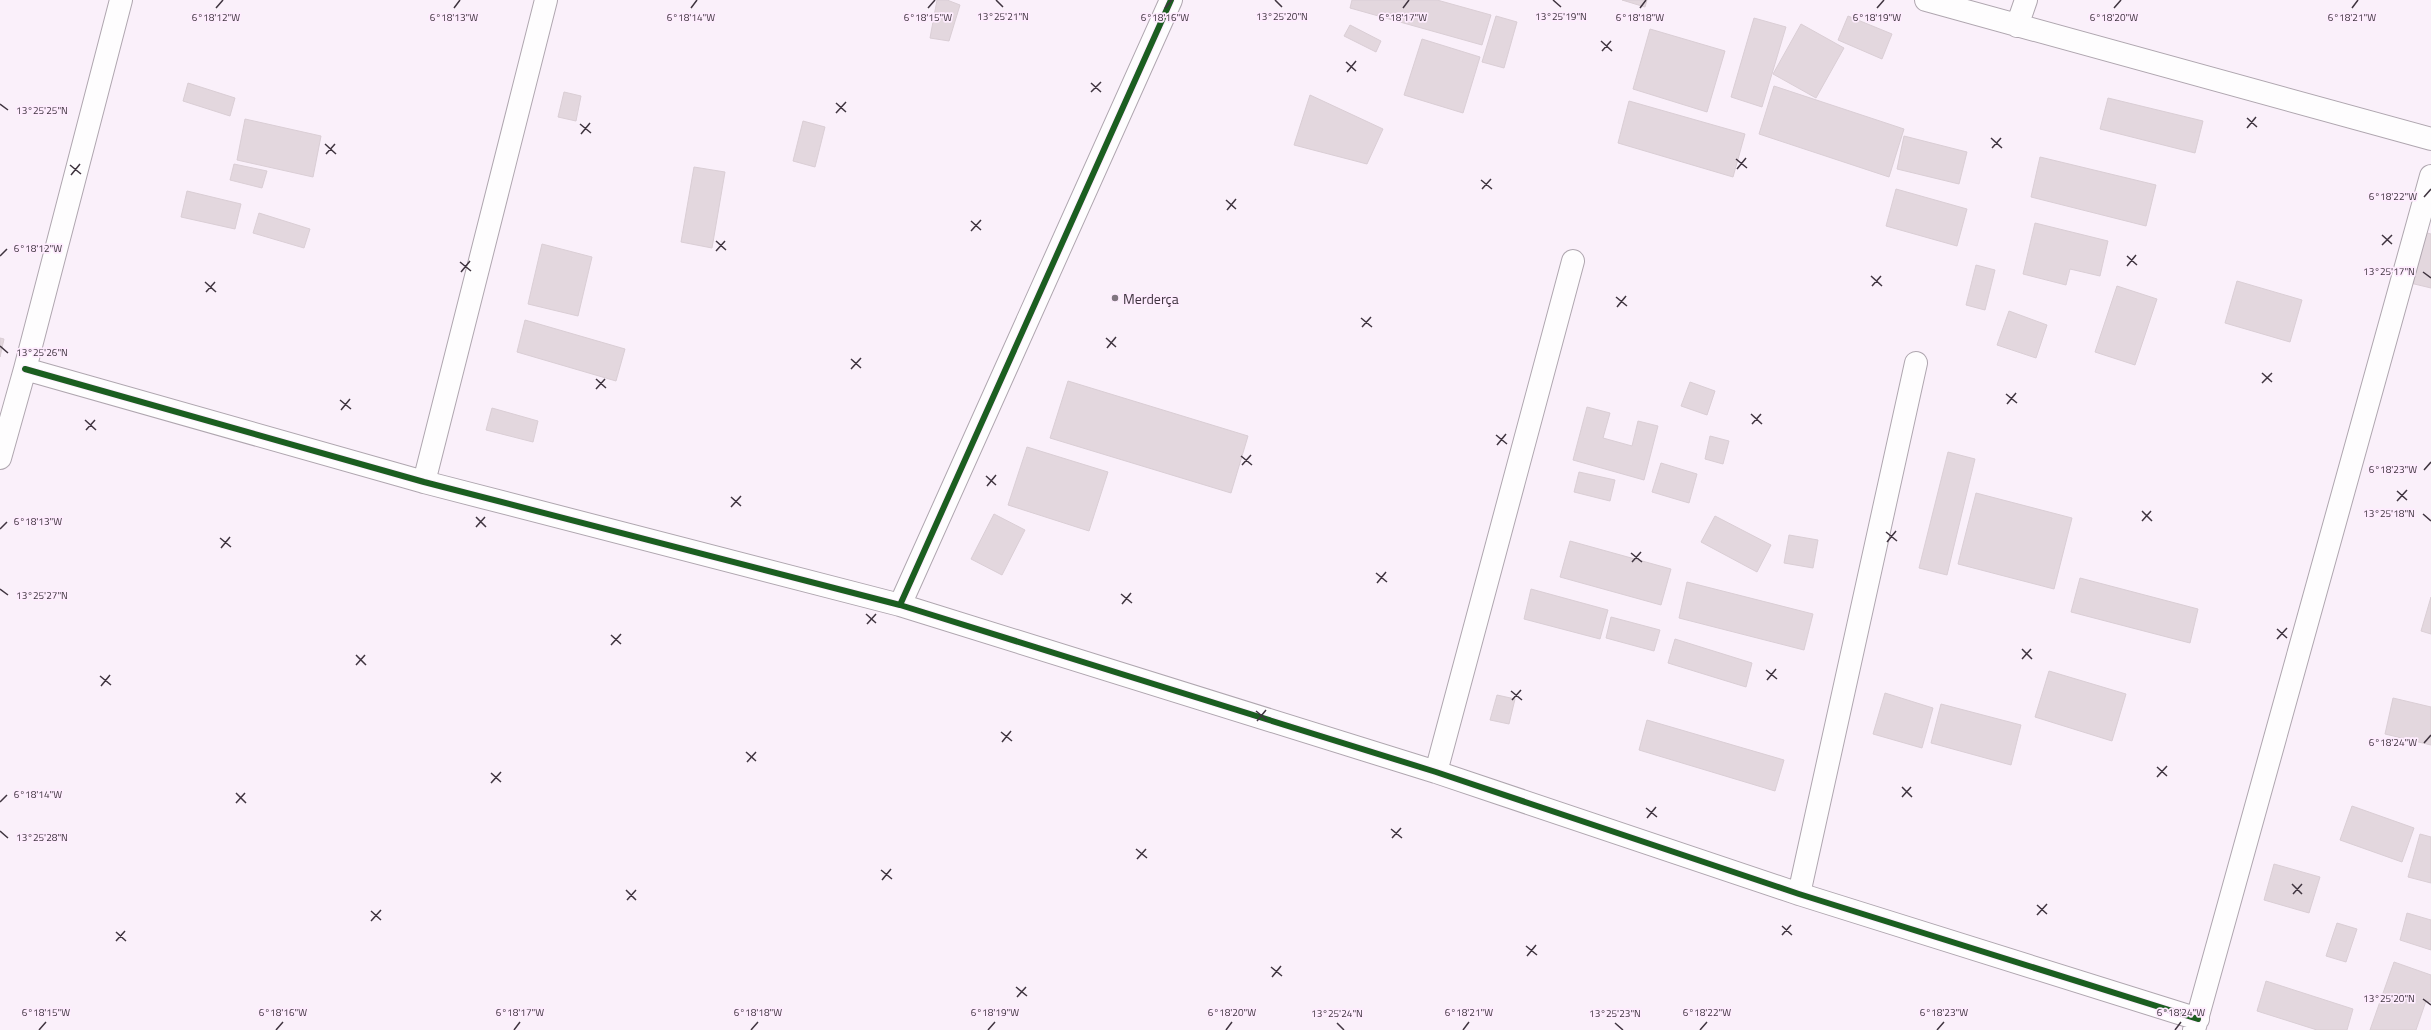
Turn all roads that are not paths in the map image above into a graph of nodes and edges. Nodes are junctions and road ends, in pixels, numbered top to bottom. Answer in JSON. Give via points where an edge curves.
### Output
{"nodes":[{"id":1,"x":121,"y":0,"type":"edge"},
{"id":2,"x":546,"y":0,"type":"edge"},
{"id":3,"x":1171,"y":0,"type":"edge"},
{"id":4,"x":1926,"y":0,"type":"edge"},
{"id":5,"x":2026,"y":0,"type":"edge"},
{"id":6,"x":2018,"y":26,"type":"junction"},
{"id":7,"x":2431,"y":139,"type":"edge"},
{"id":8,"x":2431,"y":176,"type":"edge"},
{"id":9,"x":1573,"y":261,"type":"dead end"},
{"id":10,"x":1916,"y":363,"type":"dead end"},
{"id":11,"x":25,"y":369,"type":"junction"},
{"id":12,"x":0,"y":458,"type":"edge"},
{"id":13,"x":424,"y":482,"type":"junction"},
{"id":14,"x":900,"y":605,"type":"junction"},
{"id":15,"x":1436,"y":772,"type":"junction"},
{"id":16,"x":1799,"y":894,"type":"junction"},
{"id":17,"x":2196,"y":1024,"type":"edge"}],
"edges":[{"from":1,"to":11,"type":"street"},
{"from":2,"to":13,"type":"street"},
{"from":3,"to":14,"type":"street"},
{"from":4,"to":6,"type":"street"},
{"from":5,"to":6,"type":"street"},
{"from":6,"to":7,"type":"street"},
{"from":8,"to":17,"type":"street"},
{"from":9,"to":15,"type":"street"},
{"from":10,"to":16,"type":"street"},
{"from":11,"to":12,"type":"street"},
{"from":11,"to":13,"type":"street"},
{"from":13,"to":14,"type":"street"},
{"from":14,"to":15,"type":"street"},
{"from":15,"to":16,"type":"street"},
{"from":16,"to":17,"type":"street"}]}
